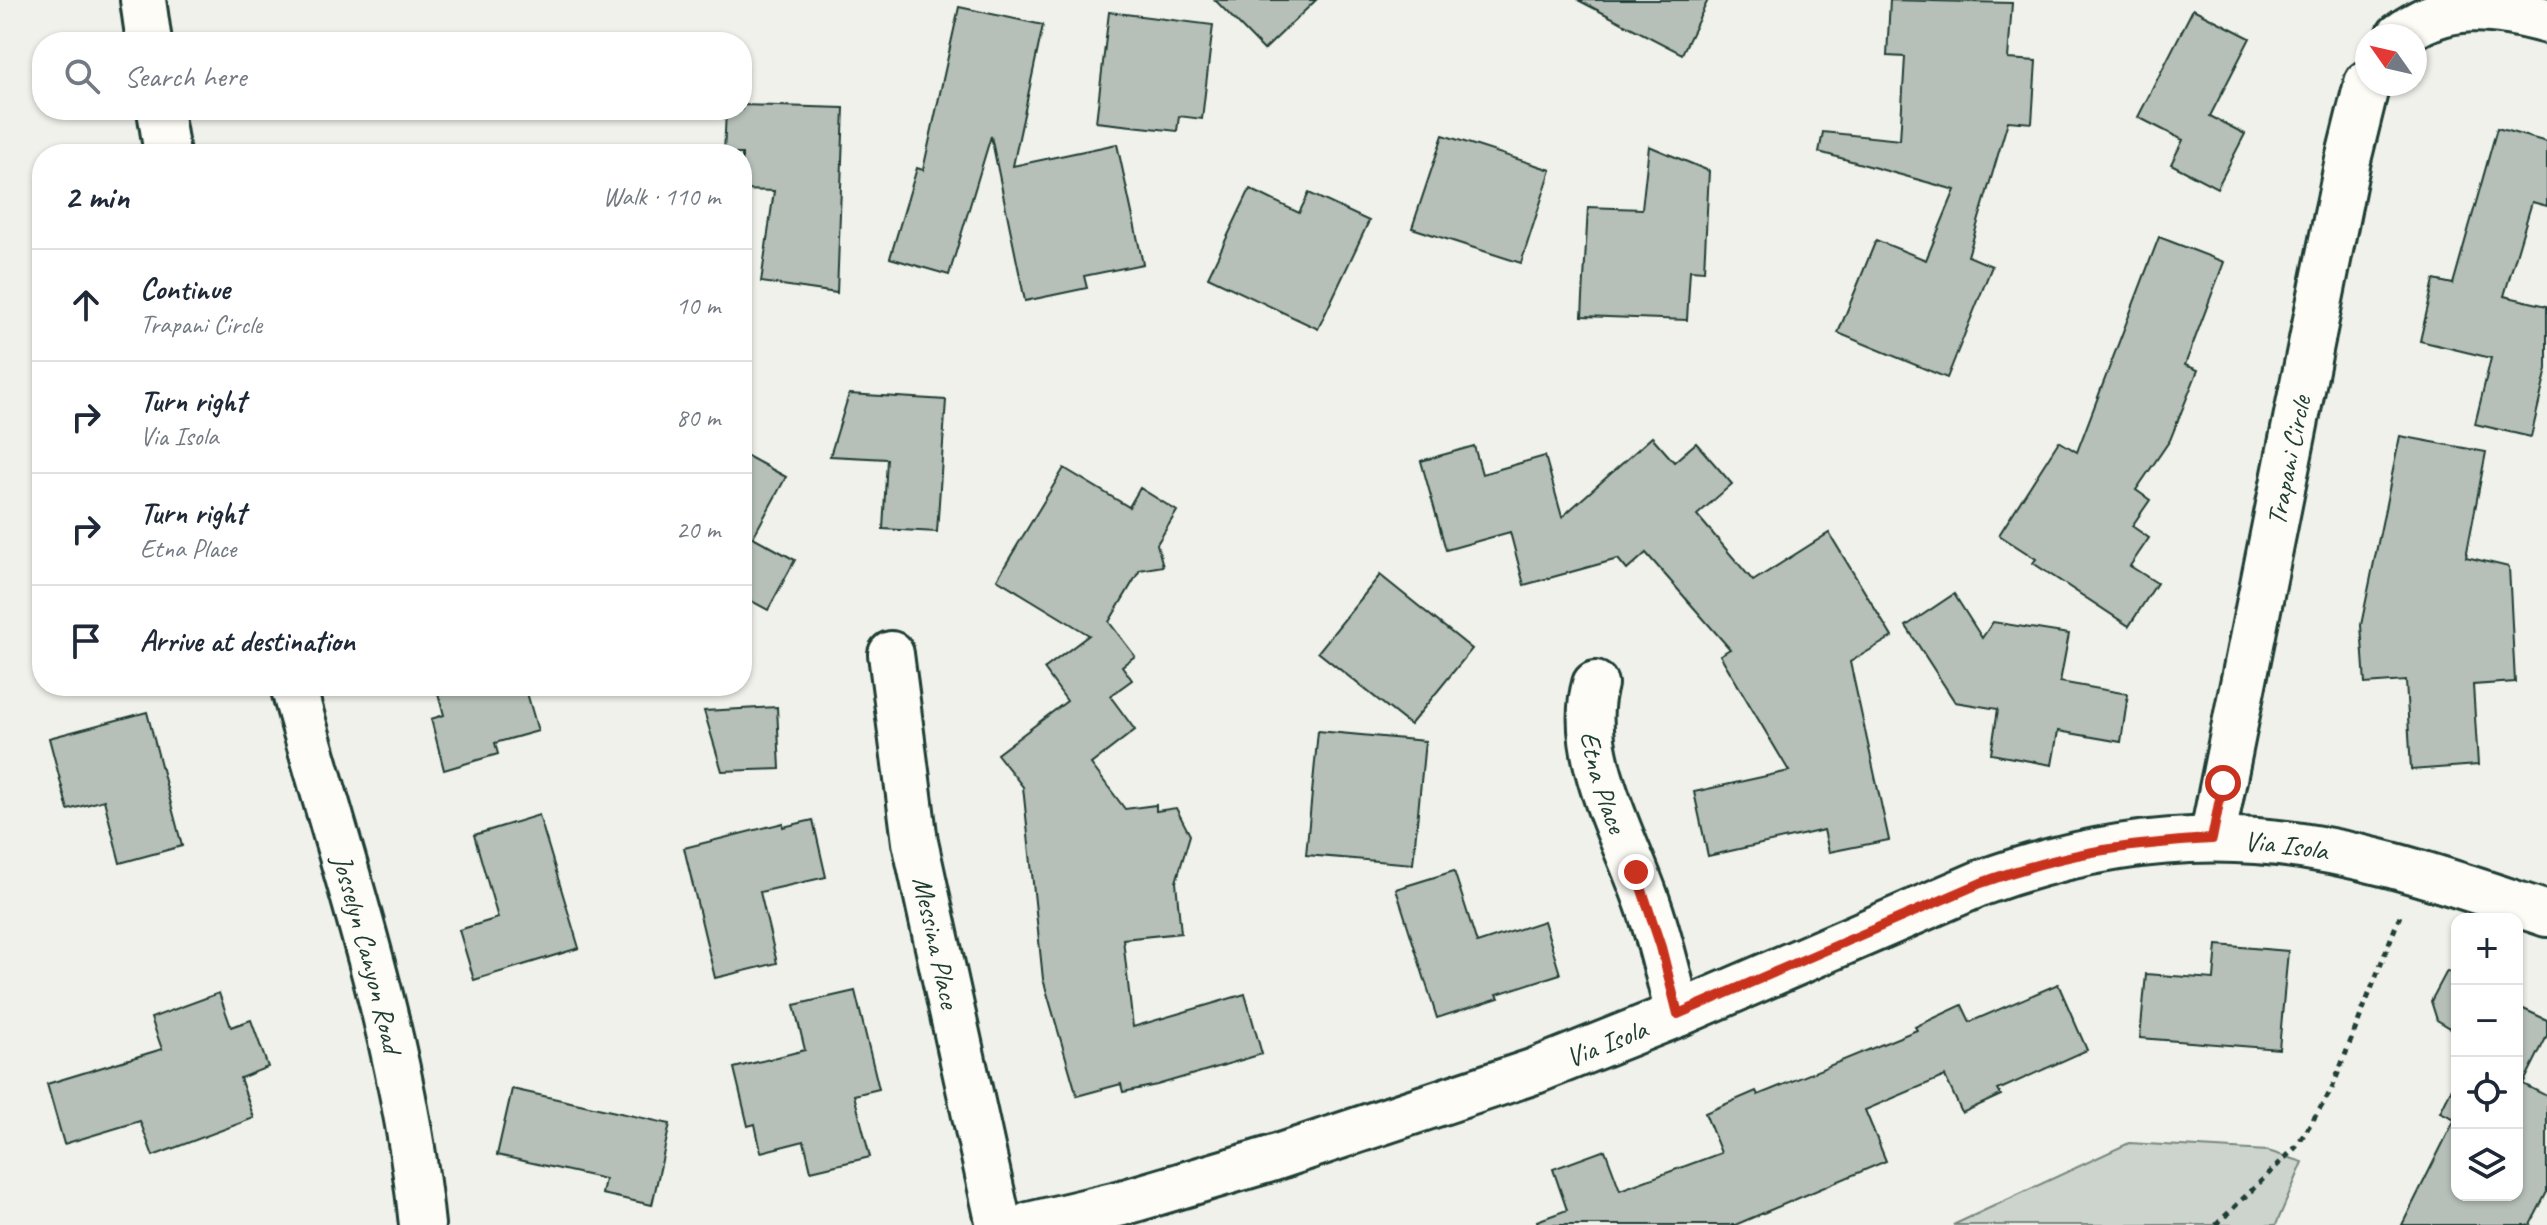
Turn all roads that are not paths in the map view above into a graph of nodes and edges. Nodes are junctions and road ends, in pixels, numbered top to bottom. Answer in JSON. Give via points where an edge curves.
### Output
{"nodes":[{"id":1,"x":143,"y":0,"type":"edge"},
{"id":2,"x":2547,"y":21,"type":"edge"},
{"id":3,"x":2414,"y":24,"type":"edge"},
{"id":4,"x":148,"y":32,"type":"edge"},
{"id":5,"x":2364,"y":96,"type":"edge"},
{"id":6,"x":162,"y":120,"type":"edge"},
{"id":7,"x":165,"y":144,"type":"edge"},
{"id":8,"x":891,"y":654,"type":"dead end"},
{"id":9,"x":1595,"y":684,"type":"dead end"},
{"id":10,"x":296,"y":696,"type":"edge"},
{"id":11,"x":2212,"y":839,"type":"junction"},
{"id":12,"x":2547,"y":914,"type":"edge"},
{"id":13,"x":1678,"y":1014,"type":"junction"},
{"id":14,"x":422,"y":1225,"type":"edge"},
{"id":15,"x":999,"y":1225,"type":"edge"},
{"id":16,"x":1029,"y":1225,"type":"edge"}],
"edges":[{"from":1,"to":4,"type":"street"},
{"from":2,"to":3,"type":"street","via":[[2484,7],[2457,8]]},
{"from":5,"to":11,"type":"street","name":"Trapani Circle"},
{"from":6,"to":7,"type":"street"},
{"from":8,"to":15,"type":"street","name":"Messina Place","via":[[915,842]]},
{"from":9,"to":13,"type":"street","name":"Etna Place","via":[[1591,738],[1649,906]]},
{"from":10,"to":14,"type":"street","name":"Josselyn Canyon Road","via":[[383,1008],[416,1168]]},
{"from":11,"to":12,"type":"street","name":"Via Isola","via":[[2352,856]]},
{"from":11,"to":13,"type":"street","name":"Via Isola","via":[[2110,847],[2026,867]]},
{"from":13,"to":16,"type":"street","name":"Via Isola","via":[[1535,1071],[1271,1159]]}]}
